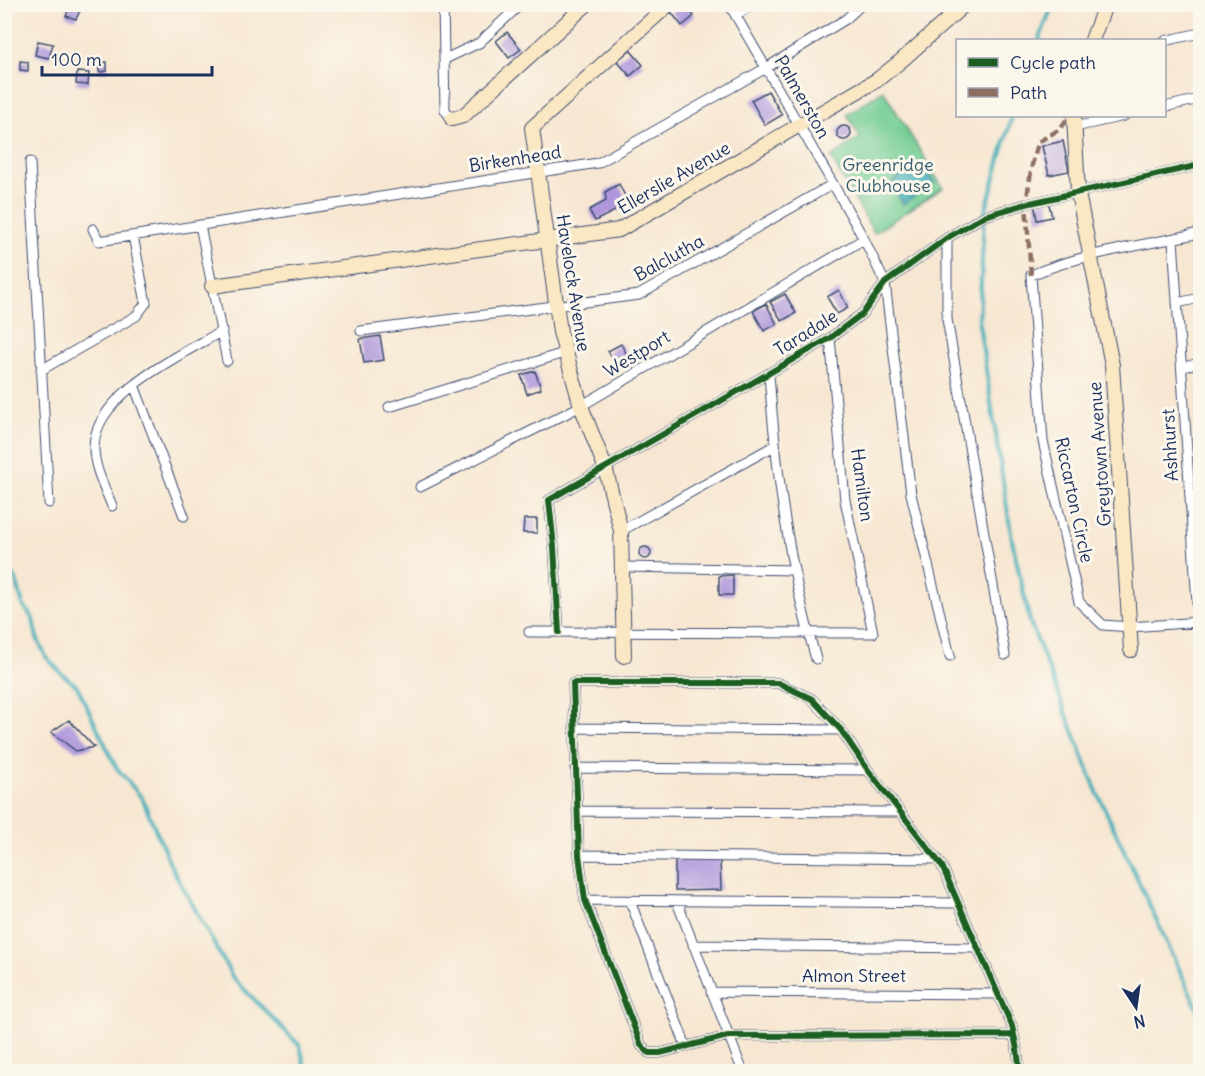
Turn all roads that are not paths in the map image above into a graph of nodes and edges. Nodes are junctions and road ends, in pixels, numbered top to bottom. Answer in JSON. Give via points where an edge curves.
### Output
{"nodes":[{"id":1,"x":443,"y":4,"type":"edge"},
{"id":2,"x":521,"y":4,"type":"edge"},
{"id":3,"x":587,"y":4,"type":"edge"},
{"id":4,"x":669,"y":4,"type":"edge"},
{"id":5,"x":729,"y":4,"type":"edge"},
{"id":6,"x":753,"y":4,"type":"edge"},
{"id":7,"x":862,"y":4,"type":"edge"},
{"id":8,"x":965,"y":4,"type":"edge"},
{"id":9,"x":1107,"y":4,"type":"edge"},
{"id":10,"x":736,"y":15,"type":"junction"},
{"id":11,"x":1200,"y":33,"type":"edge"},
{"id":12,"x":1092,"y":39,"type":"edge"},
{"id":13,"x":1166,"y":41,"type":"edge"},
{"id":14,"x":445,"y":59,"type":"junction"},
{"id":15,"x":766,"y":68,"type":"junction"},
{"id":16,"x":1200,"y":99,"type":"edge"},
{"id":17,"x":1166,"y":107,"type":"edge"},
{"id":18,"x":1114,"y":117,"type":"edge"},
{"id":19,"x":452,"y":119,"type":"joint"},
{"id":20,"x":1074,"y":121,"type":"edge"},
{"id":21,"x":800,"y":125,"type":"junction"},
{"id":22,"x":30,"y":162,"type":"dead end"},
{"id":23,"x":1200,"y":165,"type":"edge"},
{"id":24,"x":538,"y":172,"type":"junction"},
{"id":25,"x":834,"y":184,"type":"junction"},
{"id":26,"x":1078,"y":193,"type":"junction"},
{"id":27,"x":200,"y":225,"type":"junction"},
{"id":28,"x":93,"y":229,"type":"dead end"},
{"id":29,"x":1200,"y":233,"type":"edge"},
{"id":30,"x":133,"y":236,"type":"junction"},
{"id":31,"x":864,"y":238,"type":"junction"},
{"id":32,"x":947,"y":238,"type":"junction"},
{"id":33,"x":1173,"y":239,"type":"junction"},
{"id":34,"x":548,"y":241,"type":"junction"},
{"id":35,"x":1090,"y":257,"type":"junction"},
{"id":36,"x":885,"y":283,"type":"junction"},
{"id":37,"x":212,"y":286,"type":"junction"},
{"id":38,"x":1200,"y":298,"type":"edge"},
{"id":39,"x":1177,"y":303,"type":"junction"},
{"id":40,"x":556,"y":307,"type":"junction"},
{"id":41,"x":222,"y":331,"type":"junction"},
{"id":42,"x":361,"y":331,"type":"dead end"},
{"id":43,"x":830,"y":338,"type":"junction"},
{"id":44,"x":564,"y":353,"type":"junction"},
{"id":45,"x":227,"y":361,"type":"dead end"},
{"id":46,"x":1200,"y":363,"type":"edge"},
{"id":47,"x":1182,"y":367,"type":"junction"},
{"id":48,"x":41,"y":370,"type":"junction"},
{"id":49,"x":769,"y":374,"type":"junction"},
{"id":50,"x":135,"y":385,"type":"junction"},
{"id":51,"x":581,"y":406,"type":"junction"},
{"id":52,"x":389,"y":407,"type":"dead end"},
{"id":53,"x":774,"y":446,"type":"junction"},
{"id":54,"x":605,"y":466,"type":"junction"},
{"id":55,"x":420,"y":487,"type":"dead end"},
{"id":56,"x":49,"y":503,"type":"dead end"},
{"id":57,"x":112,"y":506,"type":"dead end"},
{"id":58,"x":184,"y":516,"type":"dead end"},
{"id":59,"x":1196,"y":522,"type":"edge"},
{"id":60,"x":621,"y":531,"type":"junction"},
{"id":61,"x":622,"y":567,"type":"junction"},
{"id":62,"x":794,"y":570,"type":"junction"},
{"id":63,"x":1199,"y":622,"type":"edge"},
{"id":64,"x":1130,"y":627,"type":"junction"},
{"id":65,"x":529,"y":632,"type":"dead end"},
{"id":66,"x":559,"y":632,"type":"junction"},
{"id":67,"x":623,"y":632,"type":"junction"},
{"id":68,"x":808,"y":632,"type":"junction"},
{"id":69,"x":1200,"y":649,"type":"edge"},
{"id":70,"x":1131,"y":650,"type":"dead end"},
{"id":71,"x":1005,"y":655,"type":"dead end"},
{"id":72,"x":624,"y":656,"type":"dead end"},
{"id":73,"x":950,"y":656,"type":"dead end"},
{"id":74,"x":816,"y":659,"type":"dead end"},
{"id":75,"x":574,"y":728,"type":"junction"},
{"id":76,"x":841,"y":730,"type":"junction"},
{"id":77,"x":575,"y":768,"type":"junction"},
{"id":78,"x":868,"y":770,"type":"junction"},
{"id":79,"x":577,"y":811,"type":"junction"},
{"id":80,"x":900,"y":812,"type":"junction"},
{"id":81,"x":579,"y":855,"type":"junction"},
{"id":82,"x":937,"y":859,"type":"junction"},
{"id":83,"x":585,"y":900,"type":"junction"},
{"id":84,"x":630,"y":901,"type":"junction"},
{"id":85,"x":676,"y":902,"type":"junction"},
{"id":86,"x":957,"y":903,"type":"junction"},
{"id":87,"x":693,"y":945,"type":"junction"},
{"id":88,"x":978,"y":948,"type":"junction"},
{"id":89,"x":711,"y":992,"type":"junction"},
{"id":90,"x":997,"y":994,"type":"junction"},
{"id":91,"x":1014,"y":1035,"type":"junction"},
{"id":92,"x":728,"y":1036,"type":"junction"},
{"id":93,"x":686,"y":1046,"type":"junction"},
{"id":94,"x":742,"y":1071,"type":"edge"},
{"id":95,"x":1019,"y":1071,"type":"edge"}],
"edges":[{"from":1,"to":14,"type":"street"},
{"from":2,"to":14,"type":"street","via":[[479,43]]},
{"from":3,"to":19,"type":"street","via":[[463,116]]},
{"from":4,"to":24,"type":"street","name":"Havelock Avenue","via":[[532,128]]},
{"from":5,"to":10,"type":"street","name":"Palmerston"},
{"from":6,"to":10,"type":"street"},
{"from":7,"to":15,"type":"street","name":"Birkenhead","via":[[846,19]]},
{"from":8,"to":21,"type":"street","name":"Ellerslie Avenue","via":[[877,80]]},
{"from":9,"to":12,"type":"street"},
{"from":10,"to":15,"type":"street","name":"Palmerston"},
{"from":11,"to":13,"type":"street"},
{"from":14,"to":19,"type":"street","via":[[445,110]]},
{"from":15,"to":21,"type":"street","name":"Palmerston"},
{"from":15,"to":24,"type":"street","name":"Birkenhead","via":[[598,163]]},
{"from":16,"to":17,"type":"street"},
{"from":18,"to":20,"type":"street"},
{"from":20,"to":26,"type":"street","name":"Greytown Avenue"},
{"from":21,"to":25,"type":"street","name":"Palmerston"},
{"from":21,"to":34,"type":"street","name":"Ellerslie Avenue","via":[[619,230]]},
{"from":22,"to":48,"type":"street"},
{"from":23,"to":26,"type":"street","name":"Taradale"},
{"from":24,"to":27,"type":"street","name":"Birkenhead"},
{"from":24,"to":34,"type":"street","name":"Havelock Avenue"},
{"from":25,"to":31,"type":"street","name":"Palmerston"},
{"from":25,"to":40,"type":"street","name":"Balclutha","via":[[639,295]]},
{"from":26,"to":32,"type":"street","name":"Taradale","via":[[984,216]]},
{"from":26,"to":35,"type":"street","name":"Greytown Avenue"},
{"from":27,"to":30,"type":"street","name":"Birkenhead"},
{"from":27,"to":37,"type":"street"},
{"from":28,"to":30,"type":"street","name":"Birkenhead","via":[[99,241]]},
{"from":29,"to":33,"type":"street"},
{"from":30,"to":48,"type":"street","via":[[146,303],[136,316]]},
{"from":31,"to":36,"type":"street","name":"Palmerston"},
{"from":31,"to":51,"type":"street","name":"Westport"},
{"from":32,"to":36,"type":"street","name":"Taradale"},
{"from":32,"to":71,"type":"street","via":[[947,319]]},
{"from":33,"to":35,"type":"street"},
{"from":33,"to":39,"type":"street","name":"Ashhurst"},
{"from":34,"to":37,"type":"street","name":"Ellerslie Avenue"},
{"from":34,"to":40,"type":"street","name":"Havelock Avenue"},
{"from":35,"to":64,"type":"street","name":"Greytown Avenue","via":[[1113,365]]},
{"from":35,"to":64,"type":"street","name":"Riccarton Circle","via":[[1031,275],[1043,441],[1079,602],[1103,625]]},
{"from":36,"to":43,"type":"street","name":"Taradale","via":[[863,313]]},
{"from":36,"to":73,"type":"street","name":"Palmerston","via":[[911,494]]},
{"from":37,"to":41,"type":"street"},
{"from":38,"to":39,"type":"street"},
{"from":39,"to":47,"type":"street","name":"Ashhurst"},
{"from":40,"to":42,"type":"street","name":"Balclutha"},
{"from":40,"to":44,"type":"street","name":"Havelock Avenue"},
{"from":41,"to":45,"type":"street"},
{"from":41,"to":50,"type":"street"},
{"from":43,"to":49,"type":"street","name":"Taradale"},
{"from":43,"to":68,"type":"street","name":"Hamilton","via":[[845,500],[873,633]]},
{"from":44,"to":51,"type":"street","name":"Havelock Avenue"},
{"from":44,"to":52,"type":"street"},
{"from":46,"to":47,"type":"street"},
{"from":47,"to":59,"type":"street","name":"Ashhurst"},
{"from":48,"to":56,"type":"street"},
{"from":49,"to":53,"type":"street"},
{"from":49,"to":54,"type":"street","name":"Taradale"},
{"from":50,"to":57,"type":"street","via":[[115,401],[95,432],[96,464]]},
{"from":50,"to":58,"type":"street"},
{"from":51,"to":54,"type":"street","name":"Havelock Avenue"},
{"from":51,"to":55,"type":"street","name":"Westport"},
{"from":53,"to":60,"type":"street"},
{"from":53,"to":62,"type":"street"},
{"from":54,"to":60,"type":"street","name":"Havelock Avenue"},
{"from":54,"to":66,"type":"street","name":"Taradale","via":[[549,500]]},
{"from":59,"to":63,"type":"street","name":"Ashhurst"},
{"from":60,"to":61,"type":"street","name":"Havelock Avenue"},
{"from":61,"to":62,"type":"street"},
{"from":61,"to":67,"type":"street","name":"Havelock Avenue"},
{"from":62,"to":68,"type":"street"},
{"from":63,"to":64,"type":"street","name":"Riccarton Circle"},
{"from":63,"to":69,"type":"street","name":"Ashhurst"},
{"from":64,"to":70,"type":"street","name":"Greytown Avenue"},
{"from":65,"to":66,"type":"street"},
{"from":66,"to":67,"type":"street"},
{"from":67,"to":68,"type":"street"},
{"from":67,"to":72,"type":"street","name":"Havelock Avenue"},
{"from":68,"to":74,"type":"street"},
{"from":75,"to":76,"type":"street"},
{"from":75,"to":76,"type":"street","via":[[573,683],[778,683],[812,699]]},
{"from":75,"to":77,"type":"street"},
{"from":76,"to":78,"type":"street"},
{"from":77,"to":78,"type":"street"},
{"from":77,"to":79,"type":"street"},
{"from":78,"to":80,"type":"street"},
{"from":79,"to":80,"type":"street"},
{"from":79,"to":81,"type":"street"},
{"from":80,"to":82,"type":"street"},
{"from":81,"to":82,"type":"street"},
{"from":81,"to":83,"type":"street"},
{"from":82,"to":86,"type":"street"},
{"from":83,"to":84,"type":"street"},
{"from":83,"to":93,"type":"street","via":[[641,1045],[649,1053]]},
{"from":84,"to":85,"type":"street"},
{"from":84,"to":93,"type":"street"},
{"from":85,"to":86,"type":"street"},
{"from":85,"to":87,"type":"street"},
{"from":86,"to":88,"type":"street"},
{"from":87,"to":88,"type":"street"},
{"from":87,"to":89,"type":"street"},
{"from":88,"to":90,"type":"street"},
{"from":89,"to":90,"type":"street","name":"Almon Street"},
{"from":89,"to":92,"type":"street"},
{"from":90,"to":91,"type":"street"},
{"from":91,"to":92,"type":"street"},
{"from":91,"to":95,"type":"street"},
{"from":92,"to":93,"type":"street"},
{"from":92,"to":94,"type":"street"}]}
